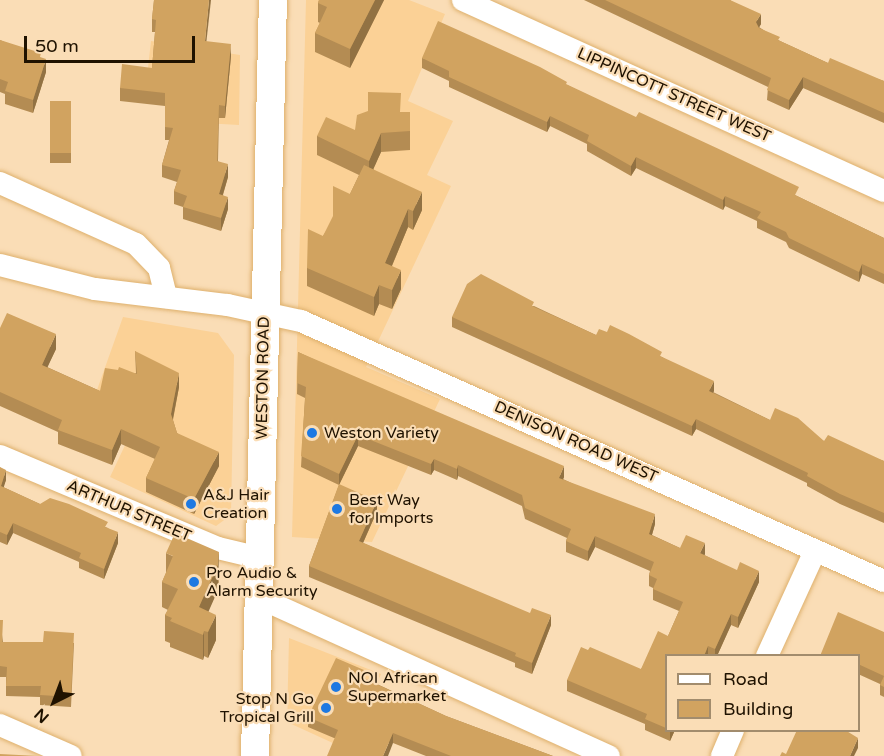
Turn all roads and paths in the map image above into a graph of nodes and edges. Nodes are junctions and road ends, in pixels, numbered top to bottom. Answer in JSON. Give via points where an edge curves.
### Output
{"nodes":[{"id":1,"x":273,"y":0,"type":"edge"},
{"id":2,"x":463,"y":0,"type":"edge"},
{"id":3,"x":0,"y":183,"type":"edge"},
{"id":4,"x":884,"y":191,"type":"edge"},
{"id":5,"x":0,"y":265,"type":"edge"},
{"id":6,"x":166,"y":297,"type":"junction"},
{"id":7,"x":264,"y":313,"type":"junction"},
{"id":8,"x":0,"y":456,"type":"edge"},
{"id":9,"x":814,"y":551,"type":"junction"},
{"id":10,"x":260,"y":558,"type":"junction"},
{"id":11,"x":884,"y":581,"type":"edge"},
{"id":12,"x":260,"y":598,"type":"junction"},
{"id":13,"x":768,"y":654,"type":"edge"},
{"id":14,"x":0,"y":725,"type":"edge"},
{"id":15,"x":732,"y":732,"type":"edge"},
{"id":16,"x":71,"y":756,"type":"edge"},
{"id":17,"x":255,"y":756,"type":"edge"},
{"id":18,"x":609,"y":756,"type":"edge"},
{"id":19,"x":722,"y":756,"type":"edge"}],
"edges":[{"from":1,"to":7,"type":"main road","name":"WESTON ROAD"},
{"from":2,"to":4,"type":"street","name":"LIPPINCOTT STREET WEST"},
{"from":3,"to":6,"type":"street","via":[[136,244],[159,268]]},
{"from":5,"to":6,"type":"street","name":"DENISON ROAD WEST","via":[[95,290]]},
{"from":6,"to":7,"type":"street","name":"DENISON ROAD WEST"},
{"from":7,"to":9,"type":"street","name":"DENISON ROAD WEST","via":[[339,334]]},
{"from":7,"to":10,"type":"main road","name":"WESTON ROAD"},
{"from":8,"to":10,"type":"street","name":"ARTHUR STREET","via":[[218,548]]},
{"from":9,"to":11,"type":"street","name":"DENISON ROAD WEST"},
{"from":9,"to":13,"type":"street"},
{"from":10,"to":12,"type":"main road","name":"WESTON ROAD"},
{"from":12,"to":17,"type":"main road","name":"WESTON ROAD"},
{"from":12,"to":18,"type":"street"},
{"from":14,"to":16,"type":"street"},
{"from":15,"to":19,"type":"street"}]}
